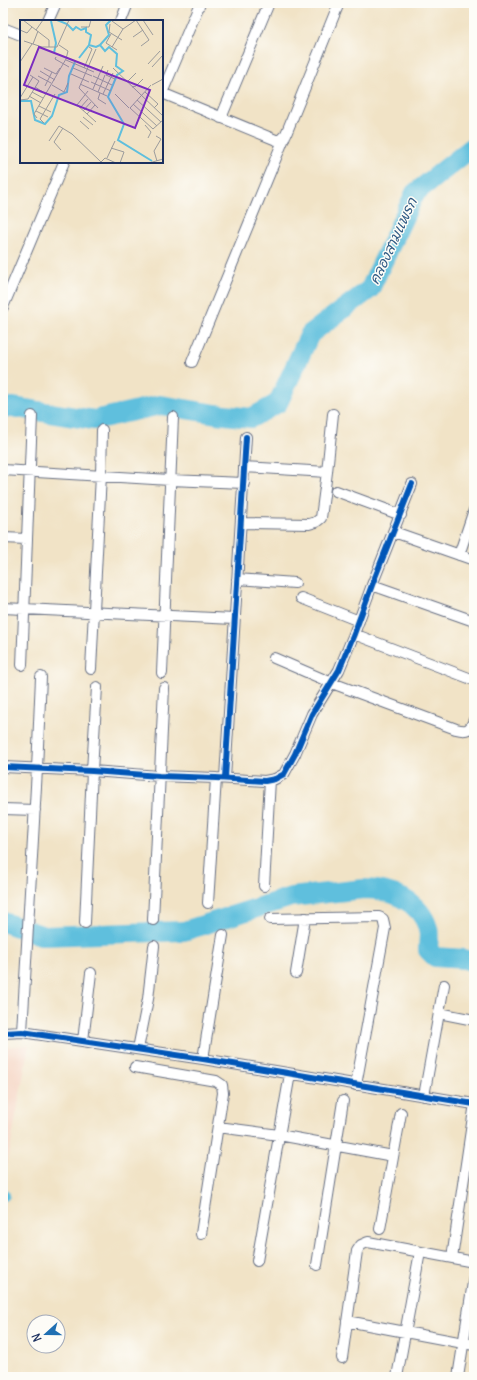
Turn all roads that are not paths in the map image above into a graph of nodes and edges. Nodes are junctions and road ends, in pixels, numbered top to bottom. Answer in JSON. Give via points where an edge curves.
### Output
{"nodes":[{"id":1,"x":56,"y":3,"type":"edge"},
{"id":2,"x":128,"y":3,"type":"edge"},
{"id":3,"x":200,"y":3,"type":"edge"},
{"id":4,"x":268,"y":3,"type":"edge"},
{"id":5,"x":339,"y":3,"type":"edge"},
{"id":6,"x":48,"y":20,"type":"edge"},
{"id":7,"x":121,"y":20,"type":"edge"},
{"id":8,"x":3,"y":28,"type":"edge"},
{"id":9,"x":20,"y":35,"type":"edge"},
{"id":10,"x":163,"y":91,"type":"edge"},
{"id":11,"x":163,"y":93,"type":"edge"},
{"id":12,"x":221,"y":118,"type":"junction"},
{"id":13,"x":286,"y":134,"type":"junction"},
{"id":14,"x":64,"y":163,"type":"edge"},
{"id":15,"x":3,"y":307,"type":"edge"},
{"id":16,"x":192,"y":362,"type":"dead end"},
{"id":17,"x":333,"y":414,"type":"dead end"},
{"id":18,"x":32,"y":416,"type":"dead end"},
{"id":19,"x":173,"y":416,"type":"dead end"},
{"id":20,"x":102,"y":430,"type":"dead end"},
{"id":21,"x":246,"y":436,"type":"dead end"},
{"id":22,"x":244,"y":467,"type":"junction"},
{"id":23,"x":3,"y":470,"type":"edge"},
{"id":24,"x":30,"y":472,"type":"junction"},
{"id":25,"x":327,"y":472,"type":"junction"},
{"id":26,"x":101,"y":475,"type":"junction"},
{"id":27,"x":170,"y":480,"type":"junction"},
{"id":28,"x":244,"y":483,"type":"junction"},
{"id":29,"x":412,"y":484,"type":"dead end"},
{"id":30,"x":336,"y":491,"type":"dead end"},
{"id":31,"x":474,"y":510,"type":"edge"},
{"id":32,"x":401,"y":515,"type":"junction"},
{"id":33,"x":241,"y":523,"type":"junction"},
{"id":34,"x":394,"y":532,"type":"junction"},
{"id":35,"x":3,"y":538,"type":"edge"},
{"id":36,"x":27,"y":540,"type":"junction"},
{"id":37,"x":459,"y":555,"type":"junction"},
{"id":38,"x":474,"y":560,"type":"edge"},
{"id":39,"x":237,"y":579,"type":"junction"},
{"id":40,"x":295,"y":583,"type":"dead end"},
{"id":41,"x":372,"y":585,"type":"junction"},
{"id":42,"x":301,"y":598,"type":"dead end"},
{"id":43,"x":3,"y":608,"type":"edge"},
{"id":44,"x":24,"y":609,"type":"junction"},
{"id":45,"x":94,"y":612,"type":"junction"},
{"id":46,"x":164,"y":616,"type":"junction"},
{"id":47,"x":234,"y":619,"type":"junction"},
{"id":48,"x":359,"y":621,"type":"junction"},
{"id":49,"x":474,"y":621,"type":"edge"},
{"id":50,"x":354,"y":634,"type":"junction"},
{"id":51,"x":274,"y":658,"type":"dead end"},
{"id":52,"x":22,"y":665,"type":"dead end"},
{"id":53,"x":91,"y":669,"type":"dead end"},
{"id":54,"x":162,"y":673,"type":"dead end"},
{"id":55,"x":41,"y":677,"type":"dead end"},
{"id":56,"x":474,"y":680,"type":"edge"},
{"id":57,"x":332,"y":683,"type":"junction"},
{"id":58,"x":97,"y":686,"type":"dead end"},
{"id":59,"x":164,"y":688,"type":"dead end"},
{"id":60,"x":474,"y":720,"type":"edge"},
{"id":61,"x":3,"y":767,"type":"edge"},
{"id":62,"x":37,"y":769,"type":"junction"},
{"id":63,"x":92,"y":771,"type":"junction"},
{"id":64,"x":159,"y":776,"type":"junction"},
{"id":65,"x":220,"y":778,"type":"junction"},
{"id":66,"x":270,"y":780,"type":"junction"},
{"id":67,"x":3,"y":809,"type":"edge"},
{"id":68,"x":35,"y":810,"type":"junction"},
{"id":69,"x":264,"y":886,"type":"dead end"},
{"id":70,"x":208,"y":903,"type":"dead end"},
{"id":71,"x":305,"y":918,"type":"junction"},
{"id":72,"x":270,"y":919,"type":"dead end"},
{"id":73,"x":153,"y":920,"type":"dead end"},
{"id":74,"x":85,"y":923,"type":"dead end"},
{"id":75,"x":223,"y":935,"type":"dead end"},
{"id":76,"x":154,"y":946,"type":"dead end"},
{"id":77,"x":91,"y":973,"type":"dead end"},
{"id":78,"x":296,"y":973,"type":"dead end"},
{"id":79,"x":444,"y":985,"type":"dead end"},
{"id":80,"x":439,"y":1013,"type":"junction"},
{"id":81,"x":474,"y":1020,"type":"edge"},
{"id":82,"x":22,"y":1032,"type":"junction"},
{"id":83,"x":3,"y":1033,"type":"edge"},
{"id":84,"x":82,"y":1041,"type":"junction"},
{"id":85,"x":138,"y":1049,"type":"junction"},
{"id":86,"x":203,"y":1059,"type":"junction"},
{"id":87,"x":135,"y":1067,"type":"dead end"},
{"id":88,"x":290,"y":1074,"type":"junction"},
{"id":89,"x":356,"y":1085,"type":"junction"},
{"id":90,"x":424,"y":1096,"type":"junction"},
{"id":91,"x":343,"y":1101,"type":"dead end"},
{"id":92,"x":474,"y":1104,"type":"edge"},
{"id":93,"x":474,"y":1110,"type":"edge"},
{"id":94,"x":401,"y":1114,"type":"dead end"},
{"id":95,"x":218,"y":1127,"type":"junction"},
{"id":96,"x":279,"y":1135,"type":"junction"},
{"id":97,"x":336,"y":1146,"type":"junction"},
{"id":98,"x":393,"y":1156,"type":"junction"},
{"id":99,"x":380,"y":1230,"type":"dead end"},
{"id":100,"x":201,"y":1234,"type":"dead end"},
{"id":101,"x":420,"y":1252,"type":"junction"},
{"id":102,"x":452,"y":1258,"type":"junction"},
{"id":103,"x":257,"y":1261,"type":"dead end"},
{"id":104,"x":474,"y":1262,"type":"edge"},
{"id":105,"x":317,"y":1265,"type":"dead end"},
{"id":106,"x":474,"y":1276,"type":"edge"},
{"id":107,"x":347,"y":1321,"type":"junction"},
{"id":108,"x":405,"y":1332,"type":"junction"},
{"id":109,"x":469,"y":1344,"type":"edge"},
{"id":110,"x":342,"y":1358,"type":"dead end"},
{"id":111,"x":397,"y":1377,"type":"edge"},
{"id":112,"x":458,"y":1377,"type":"edge"}],
"edges":[{"from":1,"to":6,"type":"street"},
{"from":2,"to":7,"type":"street"},
{"from":3,"to":10,"type":"street"},
{"from":4,"to":12,"type":"street"},
{"from":5,"to":13,"type":"street"},
{"from":8,"to":9,"type":"street"},
{"from":11,"to":12,"type":"street"},
{"from":12,"to":13,"type":"street","via":[[276,140],[280,140]]},
{"from":13,"to":16,"type":"street"},
{"from":14,"to":15,"type":"street"},
{"from":17,"to":25,"type":"street"},
{"from":18,"to":24,"type":"street"},
{"from":19,"to":27,"type":"street"},
{"from":20,"to":26,"type":"street"},
{"from":21,"to":22,"type":"street"},
{"from":22,"to":25,"type":"street"},
{"from":22,"to":28,"type":"street"},
{"from":23,"to":24,"type":"street"},
{"from":24,"to":26,"type":"street"},
{"from":24,"to":36,"type":"street"},
{"from":25,"to":33,"type":"street","via":[[322,511],[316,522]]},
{"from":26,"to":27,"type":"street"},
{"from":26,"to":45,"type":"street"},
{"from":27,"to":28,"type":"street"},
{"from":27,"to":46,"type":"street"},
{"from":28,"to":33,"type":"street"},
{"from":29,"to":32,"type":"street"},
{"from":30,"to":32,"type":"street"},
{"from":31,"to":37,"type":"street"},
{"from":32,"to":34,"type":"street"},
{"from":33,"to":39,"type":"street"},
{"from":34,"to":37,"type":"street"},
{"from":34,"to":41,"type":"street"},
{"from":35,"to":36,"type":"street"},
{"from":36,"to":44,"type":"street"},
{"from":37,"to":38,"type":"street"},
{"from":39,"to":40,"type":"street"},
{"from":39,"to":47,"type":"street"},
{"from":41,"to":48,"type":"street"},
{"from":41,"to":49,"type":"street"},
{"from":42,"to":48,"type":"street"},
{"from":43,"to":44,"type":"street"},
{"from":44,"to":45,"type":"street"},
{"from":44,"to":52,"type":"street"},
{"from":45,"to":46,"type":"street"},
{"from":45,"to":53,"type":"street"},
{"from":46,"to":47,"type":"street"},
{"from":46,"to":54,"type":"street"},
{"from":47,"to":65,"type":"street"},
{"from":48,"to":50,"type":"street"},
{"from":50,"to":56,"type":"street"},
{"from":50,"to":57,"type":"street"},
{"from":51,"to":57,"type":"street"},
{"from":55,"to":62,"type":"street"},
{"from":57,"to":60,"type":"street","via":[[465,732]]},
{"from":57,"to":66,"type":"street","via":[[312,714],[284,774]]},
{"from":58,"to":63,"type":"street"},
{"from":59,"to":64,"type":"street"},
{"from":61,"to":62,"type":"street"},
{"from":62,"to":63,"type":"street"},
{"from":62,"to":68,"type":"street"},
{"from":63,"to":64,"type":"street"},
{"from":63,"to":74,"type":"street"},
{"from":64,"to":65,"type":"street"},
{"from":64,"to":73,"type":"street"},
{"from":65,"to":66,"type":"street"},
{"from":65,"to":70,"type":"street"},
{"from":66,"to":69,"type":"street"},
{"from":67,"to":68,"type":"street"},
{"from":68,"to":82,"type":"street"},
{"from":71,"to":72,"type":"street"},
{"from":71,"to":78,"type":"street"},
{"from":71,"to":89,"type":"street","via":[[379,917],[386,928]]},
{"from":75,"to":86,"type":"street"},
{"from":76,"to":85,"type":"street","via":[[148,999]]},
{"from":77,"to":84,"type":"street"},
{"from":79,"to":80,"type":"street"},
{"from":80,"to":81,"type":"street"},
{"from":80,"to":90,"type":"street"},
{"from":82,"to":83,"type":"street"},
{"from":82,"to":84,"type":"street"},
{"from":84,"to":85,"type":"street"},
{"from":85,"to":86,"type":"street"},
{"from":86,"to":88,"type":"street"},
{"from":87,"to":95,"type":"street","via":[[216,1081],[222,1085],[224,1093]]},
{"from":88,"to":89,"type":"street"},
{"from":88,"to":96,"type":"street"},
{"from":89,"to":90,"type":"street"},
{"from":90,"to":92,"type":"street"},
{"from":91,"to":97,"type":"street"},
{"from":93,"to":102,"type":"street"},
{"from":94,"to":98,"type":"street"},
{"from":95,"to":96,"type":"street"},
{"from":95,"to":100,"type":"street"},
{"from":96,"to":97,"type":"street"},
{"from":96,"to":103,"type":"street"},
{"from":97,"to":98,"type":"street"},
{"from":97,"to":105,"type":"street"},
{"from":98,"to":99,"type":"street"},
{"from":101,"to":102,"type":"street"},
{"from":101,"to":107,"type":"street","via":[[368,1242],[361,1245],[357,1251]]},
{"from":101,"to":108,"type":"street"},
{"from":102,"to":104,"type":"street"},
{"from":106,"to":109,"type":"street"},
{"from":107,"to":108,"type":"street"},
{"from":107,"to":110,"type":"street"},
{"from":108,"to":109,"type":"street"},
{"from":108,"to":111,"type":"street"},
{"from":109,"to":112,"type":"street"}]}
